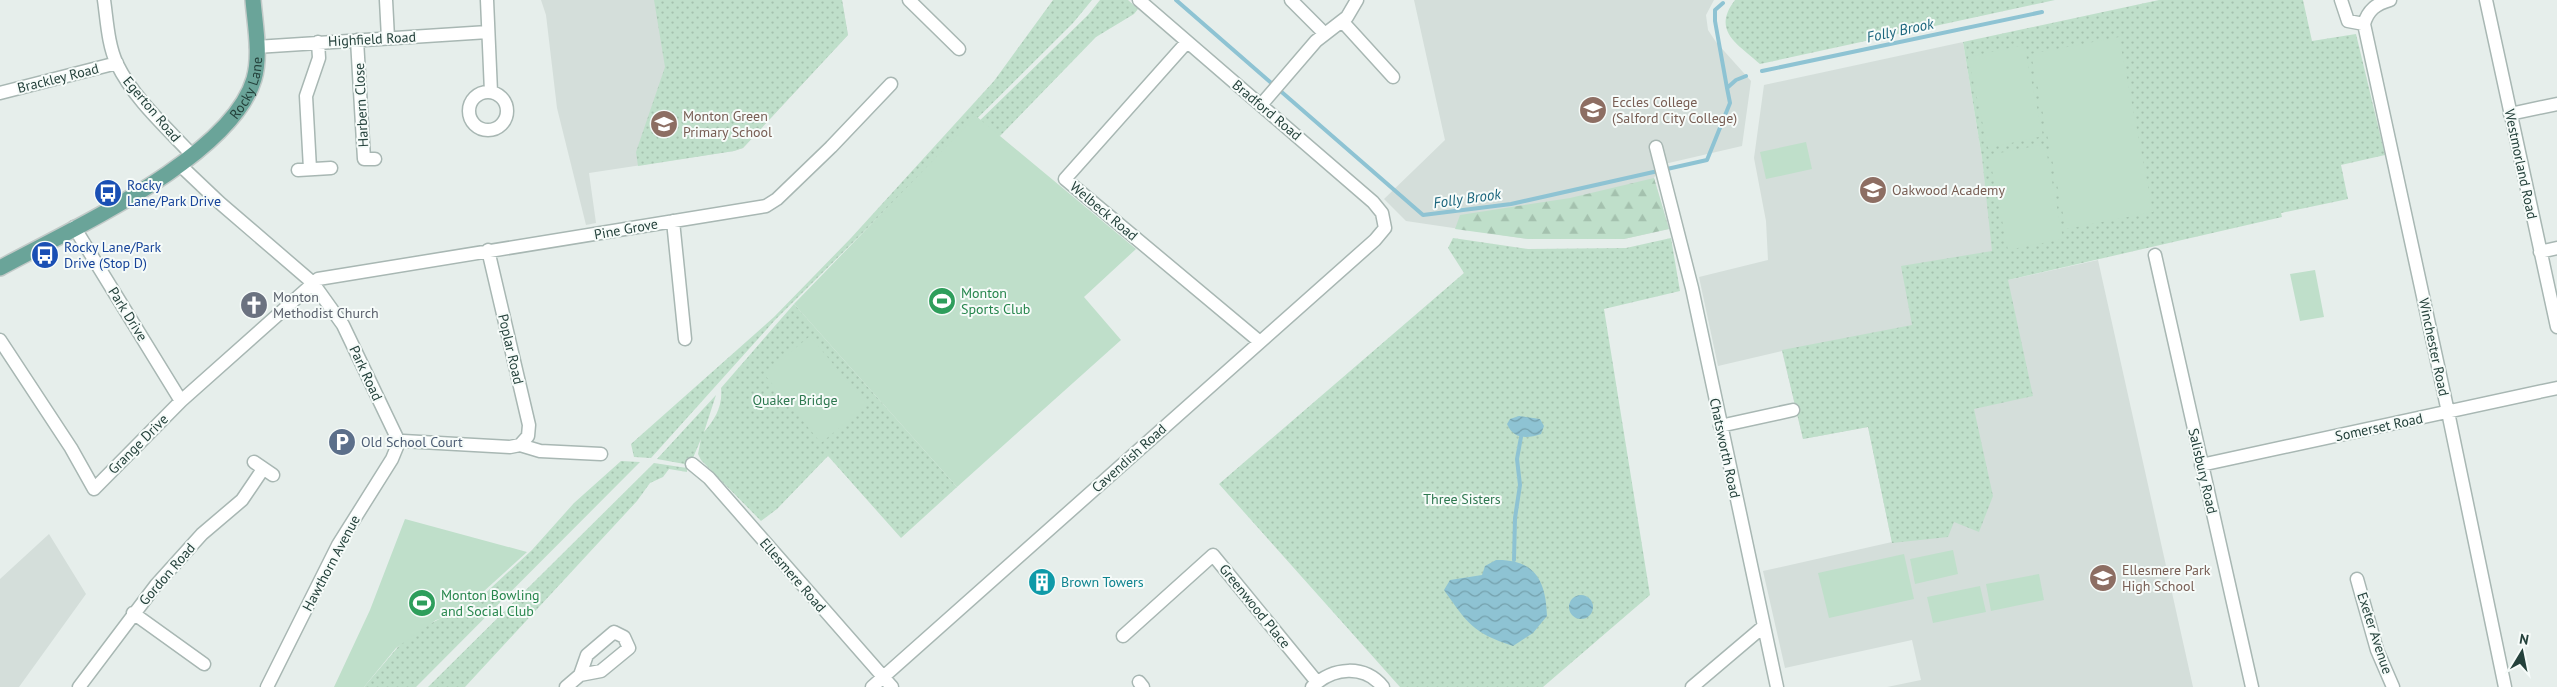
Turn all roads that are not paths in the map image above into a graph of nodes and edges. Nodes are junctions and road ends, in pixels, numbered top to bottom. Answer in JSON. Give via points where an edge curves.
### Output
{"nodes":[{"id":1,"x":104,"y":0,"type":"edge"},
{"id":2,"x":253,"y":0,"type":"edge"},
{"id":3,"x":386,"y":0,"type":"edge"},
{"id":4,"x":487,"y":0,"type":"edge"},
{"id":5,"x":909,"y":0,"type":"edge"},
{"id":6,"x":1139,"y":0,"type":"edge"},
{"id":7,"x":1291,"y":0,"type":"edge"},
{"id":8,"x":1357,"y":0,"type":"edge"},
{"id":9,"x":2341,"y":0,"type":"edge"},
{"id":10,"x":2390,"y":0,"type":"edge"},
{"id":11,"x":2486,"y":0,"type":"edge"},
{"id":12,"x":1342,"y":21,"type":"junction"},
{"id":13,"x":2364,"y":24,"type":"junction"},
{"id":14,"x":488,"y":32,"type":"junction"},
{"id":15,"x":1324,"y":33,"type":"junction"},
{"id":16,"x":388,"y":38,"type":"junction"},
{"id":17,"x":357,"y":40,"type":"junction"},
{"id":18,"x":318,"y":42,"type":"junction"},
{"id":19,"x":1187,"y":42,"type":"junction"},
{"id":20,"x":256,"y":46,"type":"junction"},
{"id":21,"x":959,"y":49,"type":"dead end"},
{"id":22,"x":116,"y":63,"type":"junction"},
{"id":23,"x":1392,"y":77,"type":"dead end"},
{"id":24,"x":891,"y":84,"type":"dead end"},
{"id":25,"x":491,"y":92,"type":"dead end"},
{"id":26,"x":0,"y":93,"type":"edge"},
{"id":27,"x":2557,"y":104,"type":"edge"},
{"id":28,"x":1260,"y":105,"type":"junction"},
{"id":29,"x":2510,"y":114,"type":"junction"},
{"id":30,"x":1657,"y":152,"type":"dead end"},
{"id":31,"x":375,"y":159,"type":"dead end"},
{"id":32,"x":187,"y":161,"type":"junction"},
{"id":33,"x":331,"y":168,"type":"dead end"},
{"id":34,"x":673,"y":222,"type":"junction"},
{"id":35,"x":74,"y":227,"type":"junction"},
{"id":36,"x":1385,"y":228,"type":"joint"},
{"id":37,"x":2557,"y":248,"type":"edge"},
{"id":38,"x":488,"y":250,"type":"junction"},
{"id":39,"x":2540,"y":252,"type":"junction"},
{"id":40,"x":2155,"y":255,"type":"dead end"},
{"id":41,"x":0,"y":268,"type":"edge"},
{"id":42,"x":313,"y":283,"type":"junction"},
{"id":43,"x":2557,"y":327,"type":"edge"},
{"id":44,"x":685,"y":339,"type":"dead end"},
{"id":45,"x":0,"y":340,"type":"edge"},
{"id":46,"x":1260,"y":342,"type":"junction"},
{"id":47,"x":2557,"y":388,"type":"edge"},
{"id":48,"x":181,"y":401,"type":"junction"},
{"id":49,"x":1793,"y":410,"type":"dead end"},
{"id":50,"x":2448,"y":412,"type":"junction"},
{"id":51,"x":1720,"y":426,"type":"junction"},
{"id":52,"x":399,"y":442,"type":"junction"},
{"id":53,"x":520,"y":445,"type":"junction"},
{"id":54,"x":601,"y":454,"type":"dead end"},
{"id":55,"x":692,"y":464,"type":"dead end"},
{"id":56,"x":2201,"y":465,"type":"junction"},
{"id":57,"x":263,"y":469,"type":"dead end"},
{"id":58,"x":2358,"y":579,"type":"dead end"},
{"id":59,"x":133,"y":613,"type":"junction"},
{"id":60,"x":1764,"y":626,"type":"junction"},
{"id":61,"x":1123,"y":636,"type":"dead end"},
{"id":62,"x":204,"y":664,"type":"dead end"},
{"id":63,"x":580,"y":675,"type":"dead end"},
{"id":64,"x":888,"y":682,"type":"edge"},
{"id":65,"x":1315,"y":684,"type":"edge"},
{"id":66,"x":79,"y":687,"type":"edge"},
{"id":67,"x":267,"y":687,"type":"edge"},
{"id":68,"x":566,"y":687,"type":"edge"},
{"id":69,"x":872,"y":687,"type":"edge"},
{"id":70,"x":1384,"y":687,"type":"edge"},
{"id":71,"x":1692,"y":687,"type":"edge"},
{"id":72,"x":1776,"y":687,"type":"edge"},
{"id":73,"x":2250,"y":687,"type":"edge"},
{"id":74,"x":2393,"y":687,"type":"edge"},
{"id":75,"x":2505,"y":687,"type":"edge"}],
"edges":[{"from":1,"to":22,"type":"street","name":"Egerton Road"},
{"from":2,"to":20,"type":"main road","name":"Rocky Lane"},
{"from":3,"to":16,"type":"street"},
{"from":4,"to":14,"type":"street"},
{"from":5,"to":21,"type":"street"},
{"from":6,"to":19,"type":"street","name":"Bradford Road"},
{"from":7,"to":15,"type":"street"},
{"from":8,"to":12,"type":"street","via":[[1353,10]]},
{"from":9,"to":13,"type":"street","via":[[2348,21]]},
{"from":10,"to":13,"type":"street","via":[[2371,10]]},
{"from":11,"to":29,"type":"street","name":"Westmorland Road"},
{"from":12,"to":15,"type":"street"},
{"from":12,"to":23,"type":"street"},
{"from":13,"to":50,"type":"street","name":"Winchester Road"},
{"from":14,"to":16,"type":"street","name":"Highfield Road"},
{"from":14,"to":25,"type":"street"},
{"from":15,"to":28,"type":"street"},
{"from":16,"to":17,"type":"street","name":"Highfield Road"},
{"from":17,"to":18,"type":"street","name":"Highfield Road"},
{"from":17,"to":31,"type":"street","name":"Harbern Close","via":[[364,160]]},
{"from":18,"to":20,"type":"street","name":"Highfield Road"},
{"from":18,"to":33,"type":"street","via":[[319,58],[306,96],[304,170]]},
{"from":19,"to":28,"type":"street","name":"Bradford Road"},
{"from":19,"to":46,"type":"street","name":"Welbeck Road","via":[[1065,179]]},
{"from":20,"to":32,"type":"main road","name":"Rocky Lane","via":[[256,73],[244,100]]},
{"from":22,"to":26,"type":"street","name":"Brackley Road"},
{"from":22,"to":32,"type":"street","name":"Egerton Road"},
{"from":24,"to":34,"type":"street","name":"Pine Grove","via":[[772,203]]},
{"from":27,"to":29,"type":"street"},
{"from":28,"to":36,"type":"street","name":"Bradford Road","via":[[1373,202],[1382,213]]},
{"from":29,"to":39,"type":"street","name":"Westmorland Road"},
{"from":30,"to":51,"type":"street","name":"Chatsworth Road","via":[[1692,288]]},
{"from":32,"to":35,"type":"main road","name":"Rocky Lane"},
{"from":32,"to":42,"type":"street","name":"Park Road","via":[[220,203]]},
{"from":34,"to":38,"type":"street","name":"Pine Grove"},
{"from":34,"to":44,"type":"street"},
{"from":35,"to":41,"type":"main road","name":"Rocky Lane"},
{"from":35,"to":48,"type":"street","name":"Park Drive"},
{"from":36,"to":46,"type":"street","name":"Cavendish Road"},
{"from":37,"to":39,"type":"street"},
{"from":38,"to":42,"type":"street","name":"Pine Grove","via":[[336,274]]},
{"from":38,"to":53,"type":"street","name":"Poplar Road","via":[[529,425],[528,436]]},
{"from":39,"to":43,"type":"street","name":"Westmorland Road"},
{"from":40,"to":56,"type":"street","name":"Salisbury Road"},
{"from":42,"to":48,"type":"street","name":"Grange Drive"},
{"from":42,"to":52,"type":"street","name":"Park Road","via":[[343,325]]},
{"from":45,"to":48,"type":"street","name":"Grange Drive","via":[[94,488]]},
{"from":46,"to":64,"type":"street","name":"Cavendish Road"},
{"from":47,"to":50,"type":"street","name":"Somerset Road"},
{"from":49,"to":51,"type":"street"},
{"from":50,"to":56,"type":"street","name":"Somerset Road"},
{"from":50,"to":75,"type":"street","name":"Winchester Road"},
{"from":51,"to":60,"type":"street","name":"Chatsworth Road"},
{"from":52,"to":53,"type":"street"},
{"from":52,"to":67,"type":"street","name":"Hawthorn Avenue","via":[[392,459],[338,545]]},
{"from":53,"to":54,"type":"street","via":[[540,451]]},
{"from":55,"to":64,"type":"street","name":"Ellesmere Road","via":[[709,478]]},
{"from":56,"to":73,"type":"street","name":"Salisbury Road"},
{"from":57,"to":59,"type":"street","name":"Gordon Road","via":[[242,500],[202,534]]},
{"from":58,"to":74,"type":"street","name":"Exeter Avenue","via":[[2377,650]]},
{"from":59,"to":62,"type":"street"},
{"from":59,"to":66,"type":"street","name":"Gordon Road"},
{"from":60,"to":71,"type":"street"},
{"from":60,"to":72,"type":"street","name":"Chatsworth Road"},
{"from":61,"to":65,"type":"street","name":"Greenwood Place","via":[[1213,555]]},
{"from":63,"to":68,"type":"street"},
{"from":64,"to":69,"type":"street","name":"Cavendish Road"},
{"from":65,"to":70,"type":"street","via":[[1350,669],[1374,676]]}]}
